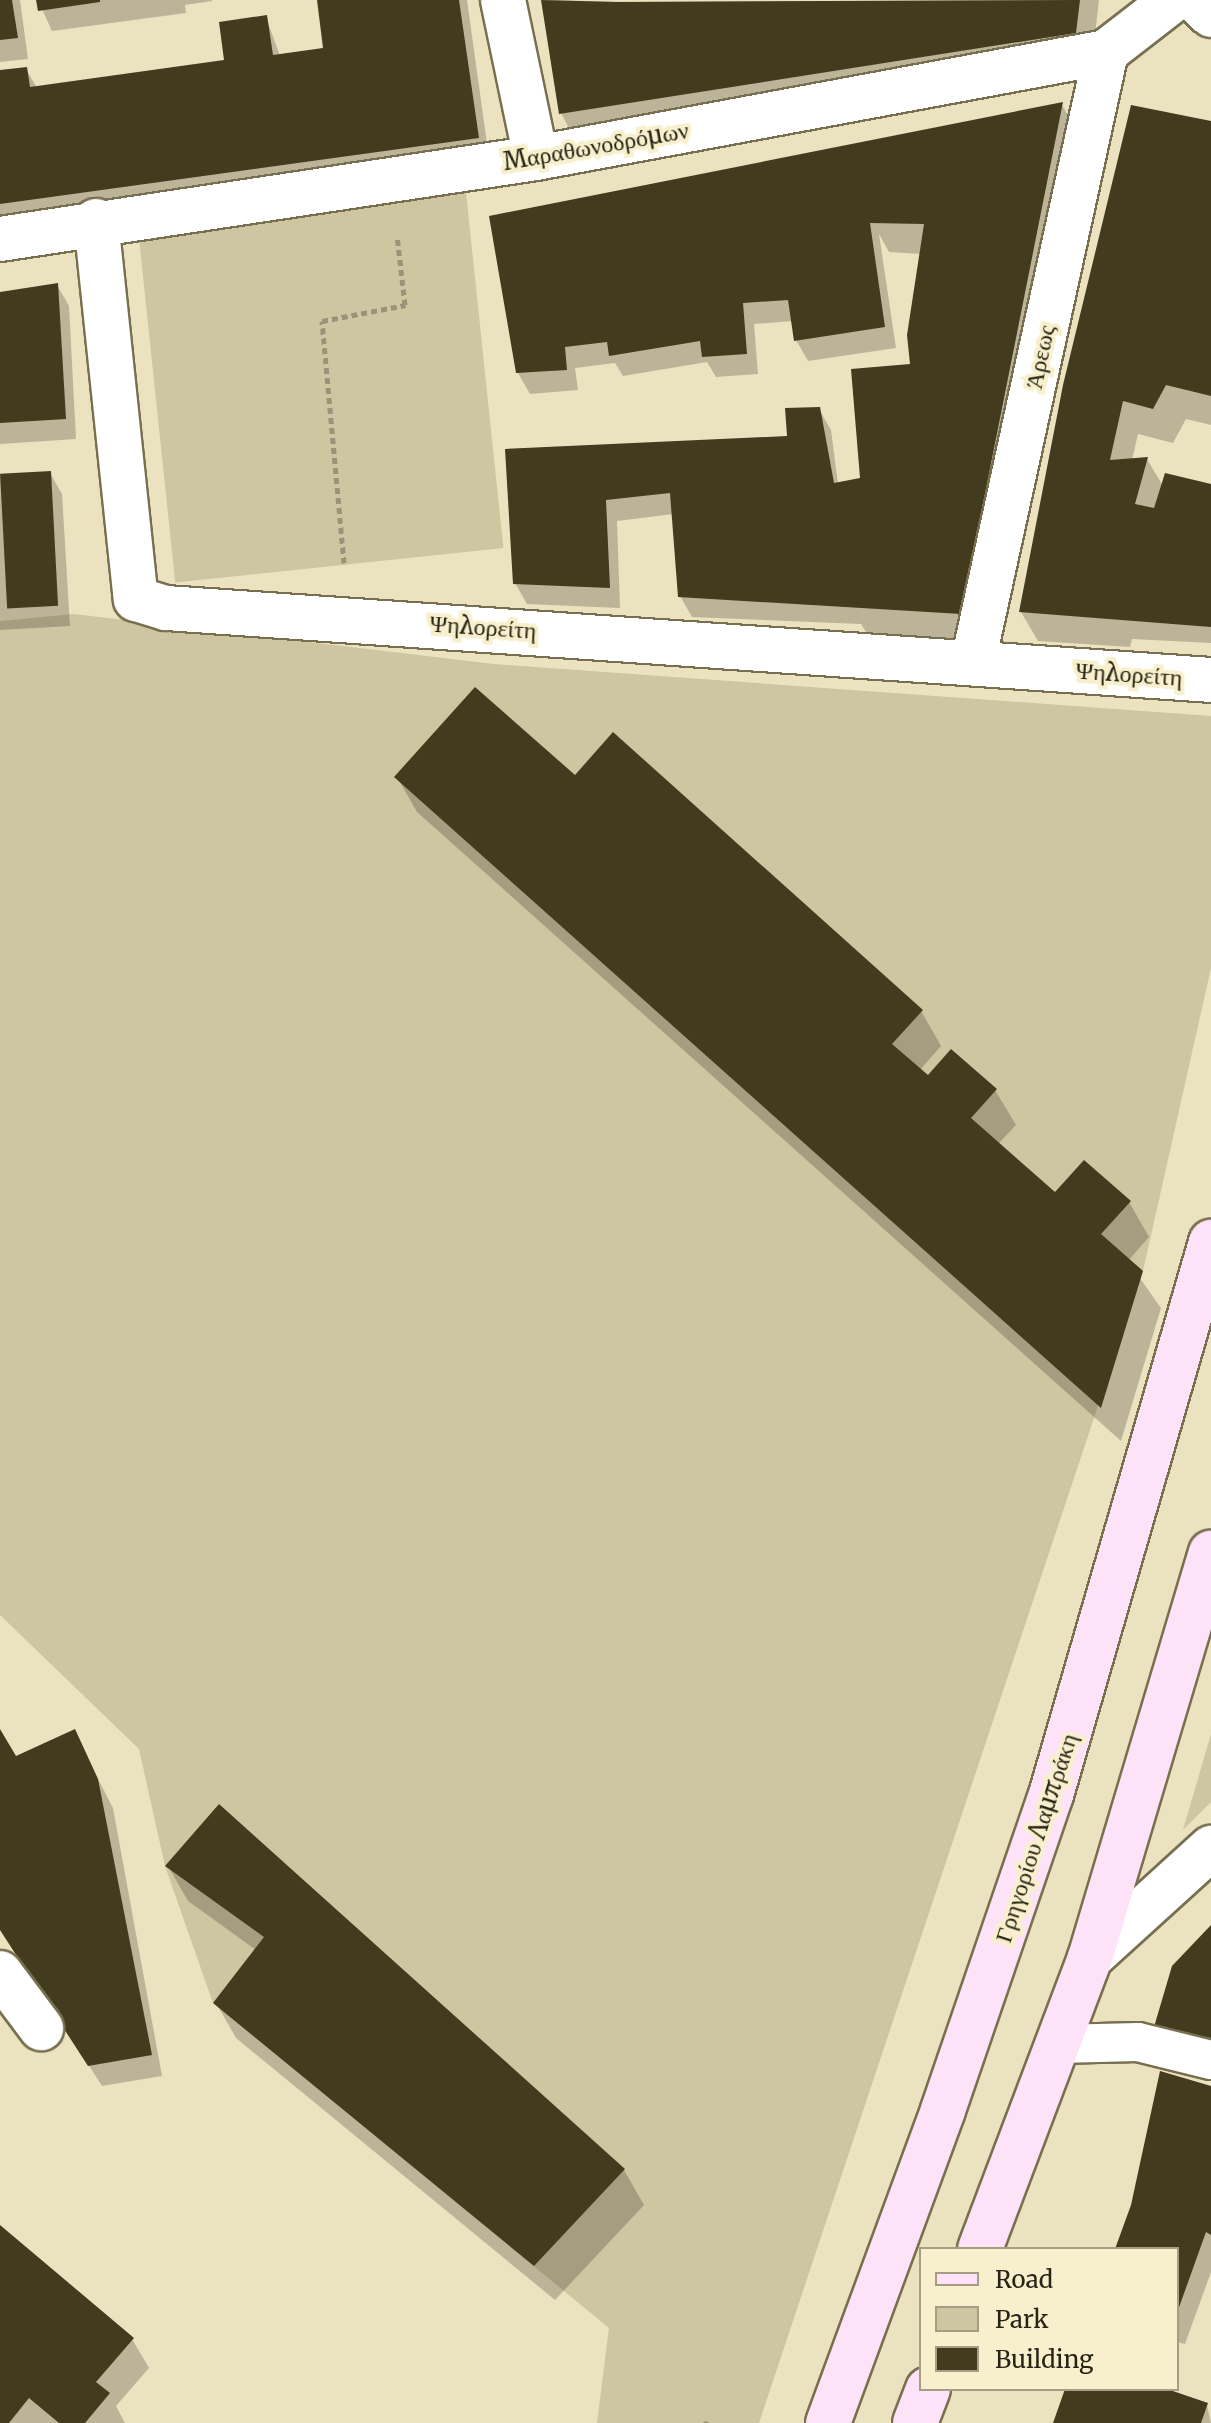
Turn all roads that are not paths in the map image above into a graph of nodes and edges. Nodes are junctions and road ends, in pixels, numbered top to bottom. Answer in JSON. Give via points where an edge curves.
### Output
{"nodes":[{"id":1,"x":503,"y":0,"type":"edge"},
{"id":2,"x":1173,"y":0,"type":"edge"},
{"id":3,"x":1195,"y":0,"type":"edge"},
{"id":4,"x":1211,"y":15,"type":"edge"},
{"id":5,"x":1106,"y":52,"type":"junction"},
{"id":6,"x":536,"y":158,"type":"junction"},
{"id":7,"x":96,"y":221,"type":"junction"},
{"id":8,"x":0,"y":239,"type":"edge"},
{"id":9,"x":973,"y":662,"type":"junction"},
{"id":10,"x":1211,"y":680,"type":"edge"},
{"id":11,"x":1211,"y":1242,"type":"edge"},
{"id":12,"x":1211,"y":1553,"type":"edge"},
{"id":13,"x":1211,"y":1848,"type":"edge"},
{"id":14,"x":1090,"y":1958,"type":"junction"},
{"id":15,"x":0,"y":1973,"type":"edge"},
{"id":16,"x":41,"y":2028,"type":"dead end"},
{"id":17,"x":1058,"y":2044,"type":"junction"},
{"id":18,"x":1211,"y":2060,"type":"edge"},
{"id":19,"x":981,"y":2247,"type":"edge"},
{"id":20,"x":927,"y":2391,"type":"edge"},
{"id":21,"x":828,"y":2423,"type":"edge"},
{"id":22,"x":915,"y":2423,"type":"edge"}],
"edges":[{"from":1,"to":6,"type":"street"},
{"from":2,"to":5,"type":"street","name":"Μαραθωνοδρόμων"},
{"from":3,"to":4,"type":"street"},
{"from":5,"to":6,"type":"street","name":"Μαραθωνοδρόμων"},
{"from":5,"to":9,"type":"street","name":"Άρεως"},
{"from":6,"to":7,"type":"street","name":"Μαραθωνοδρόμων"},
{"from":7,"to":8,"type":"street","name":"Μαραθωνοδρόμων"},
{"from":7,"to":9,"type":"street","name":"Ψηλορείτη","via":[[136,599],[166,608]]},
{"from":9,"to":10,"type":"street","name":"Ψηλορείτη"},
{"from":11,"to":21,"type":"street","name":"Γρηγορίου Λαμπράκη","via":[[1046,1809]]},
{"from":12,"to":14,"type":"street"},
{"from":13,"to":14,"type":"street"},
{"from":14,"to":17,"type":"street"},
{"from":15,"to":16,"type":"street"},
{"from":17,"to":18,"type":"lane","via":[[1138,2042]]},
{"from":17,"to":19,"type":"street"},
{"from":20,"to":22,"type":"street"}]}
